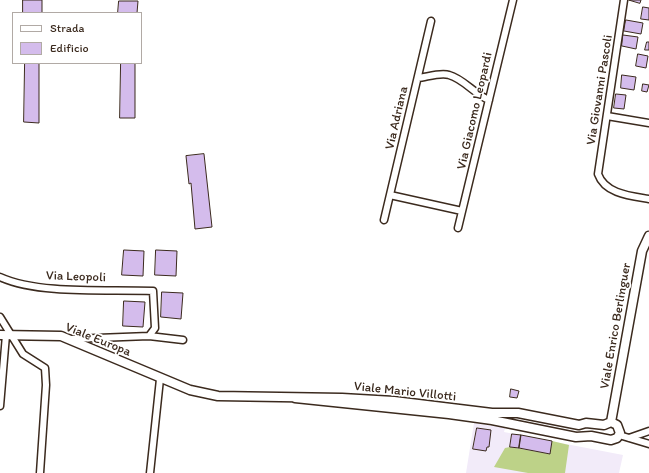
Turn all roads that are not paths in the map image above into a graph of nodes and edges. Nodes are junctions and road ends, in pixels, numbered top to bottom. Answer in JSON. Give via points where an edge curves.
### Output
{"nodes":[{"id":1,"x":513,"y":0,"type":"edge"},
{"id":2,"x":624,"y":0,"type":"edge"},
{"id":3,"x":432,"y":21,"type":"dead end"},
{"id":4,"x":418,"y":78,"type":"junction"},
{"id":5,"x":488,"y":100,"type":"junction"},
{"id":6,"x":607,"y":116,"type":"junction"},
{"id":7,"x":649,"y":123,"type":"edge"},
{"id":8,"x":390,"y":195,"type":"junction"},
{"id":9,"x":648,"y":199,"type":"edge"},
{"id":10,"x":462,"y":211,"type":"junction"},
{"id":11,"x":384,"y":220,"type":"dead end"},
{"id":12,"x":458,"y":228,"type":"dead end"},
{"id":13,"x":649,"y":236,"type":"edge"},
{"id":14,"x":0,"y":277,"type":"edge"},
{"id":15,"x":0,"y":317,"type":"edge"},
{"id":16,"x":5,"y":335,"type":"edge"},
{"id":17,"x":149,"y":336,"type":"junction"},
{"id":18,"x":70,"y":339,"type":"junction"},
{"id":19,"x":183,"y":340,"type":"dead end"},
{"id":20,"x":160,"y":379,"type":"junction"},
{"id":21,"x":295,"y":398,"type":"junction"},
{"id":22,"x":0,"y":406,"type":"edge"},
{"id":23,"x":513,"y":413,"type":"junction"},
{"id":24,"x":510,"y":424,"type":"junction"},
{"id":25,"x":608,"y":424,"type":"junction"},
{"id":26,"x":649,"y":431,"type":"edge"},
{"id":27,"x":619,"y":435,"type":"junction"},
{"id":28,"x":629,"y":438,"type":"junction"},
{"id":29,"x":607,"y":440,"type":"junction"},
{"id":30,"x":649,"y":444,"type":"edge"},
{"id":31,"x":40,"y":473,"type":"edge"},
{"id":32,"x":150,"y":473,"type":"edge"}],
"edges":[{"from":1,"to":5,"type":"street","name":"Via Giacomo Leopardi"},
{"from":2,"to":6,"type":"street","name":"Via Giovanni Pascoli"},
{"from":3,"to":4,"type":"street","name":"Via Adriana"},
{"from":4,"to":5,"type":"street","via":[[448,74],[459,79],[478,96]]},
{"from":4,"to":8,"type":"street","name":"Via Adriana"},
{"from":5,"to":10,"type":"street","name":"Via Giacomo Leopardi"},
{"from":6,"to":7,"type":"street"},
{"from":6,"to":9,"type":"street","name":"Via Giovanni Pascoli","via":[[598,174],[601,182],[618,192]]},
{"from":8,"to":10,"type":"street"},
{"from":8,"to":11,"type":"street","name":"Via Adriana"},
{"from":10,"to":12,"type":"street","name":"Via Giacomo Leopardi"},
{"from":13,"to":25,"type":"street","name":"Viale Enrico Berlinguer","via":[[642,251]]},
{"from":14,"to":17,"type":"street","name":"Via Leopoli","via":[[23,284],[57,288],[154,291],[154,328]]},
{"from":15,"to":16,"type":"street"},
{"from":16,"to":18,"type":"street","name":"Viale Europa","via":[[61,336]]},
{"from":16,"to":22,"type":"street"},
{"from":16,"to":31,"type":"street","via":[[23,354],[45,368]]},
{"from":17,"to":18,"type":"street"},
{"from":17,"to":19,"type":"street"},
{"from":18,"to":20,"type":"street","name":"Viale Europa"},
{"from":20,"to":21,"type":"street","name":"Viale Mario Villotti","via":[[190,390],[218,396]]},
{"from":20,"to":32,"type":"street"},
{"from":21,"to":23,"type":"street","name":"Viale Mario Villotti","via":[[386,400],[492,413]]},
{"from":21,"to":24,"type":"street","name":"Viale Mario Villotti","via":[[449,414]]},
{"from":23,"to":24,"type":"street"},
{"from":23,"to":25,"type":"street","name":"Viale Mario Villotti","via":[[579,424]]},
{"from":24,"to":29,"type":"street","name":"Viale Mario Villotti","via":[[576,437],[591,436]]},
{"from":25,"to":27,"type":"street","via":[[619,427]]},
{"from":25,"to":29,"type":"street","via":[[602,433]]},
{"from":26,"to":28,"type":"street"},
{"from":27,"to":28,"type":"street"},
{"from":27,"to":29,"type":"street","via":[[615,439]]},
{"from":28,"to":30,"type":"street"}]}
